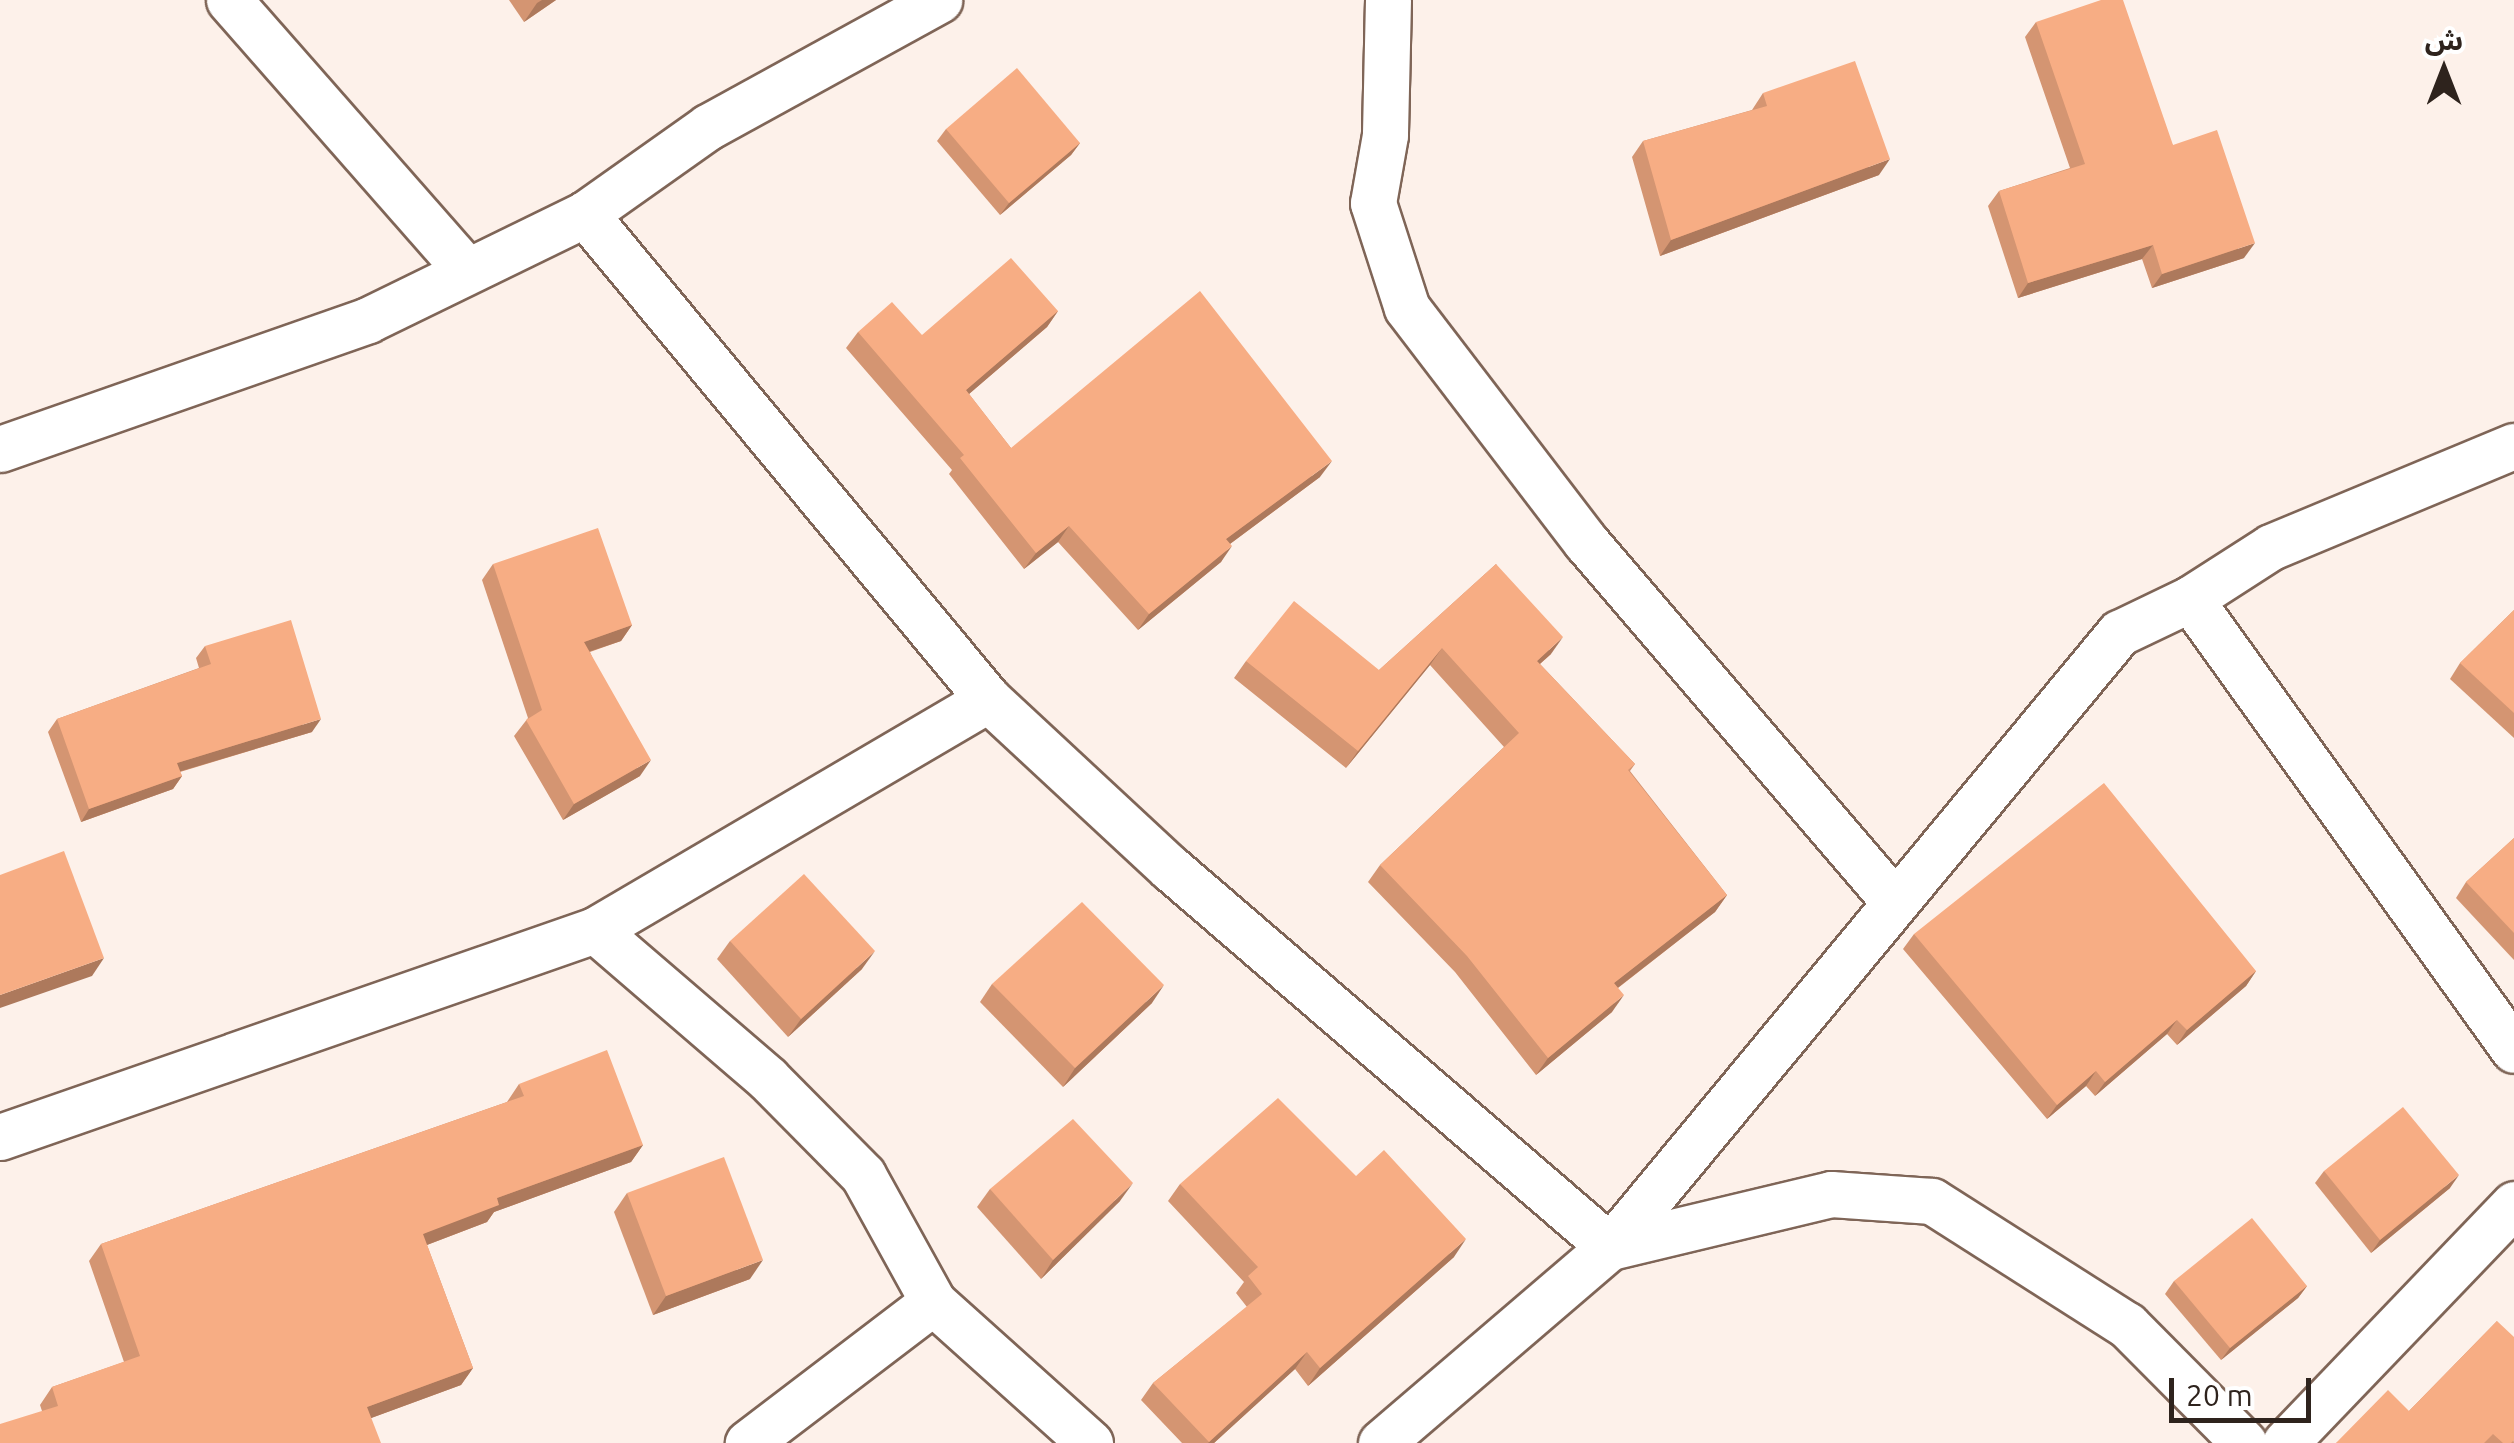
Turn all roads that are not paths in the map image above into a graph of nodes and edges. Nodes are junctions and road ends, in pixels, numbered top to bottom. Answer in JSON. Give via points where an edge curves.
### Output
{"nodes":[{"id":1,"x":229,"y":0,"type":"edge"},
{"id":2,"x":939,"y":0,"type":"edge"},
{"id":3,"x":1388,"y":0,"type":"edge"},
{"id":4,"x":585,"y":214,"type":"junction"},
{"id":5,"x":465,"y":269,"type":"junction"},
{"id":6,"x":2514,"y":446,"type":"edge"},
{"id":7,"x":0,"y":450,"type":"edge"},
{"id":8,"x":2190,"y":599,"type":"junction"},
{"id":9,"x":988,"y":698,"type":"junction"},
{"id":10,"x":1896,"y":903,"type":"junction"},
{"id":11,"x":595,"y":930,"type":"junction"},
{"id":12,"x":2514,"y":1050,"type":"edge"},
{"id":13,"x":0,"y":1137,"type":"edge"},
{"id":14,"x":2514,"y":1204,"type":"edge"},
{"id":15,"x":1610,"y":1247,"type":"junction"},
{"id":16,"x":934,"y":1302,"type":"junction"},
{"id":17,"x":748,"y":1443,"type":"edge"},
{"id":18,"x":1090,"y":1443,"type":"edge"},
{"id":19,"x":1381,"y":1443,"type":"edge"},
{"id":20,"x":2244,"y":1443,"type":"edge"},
{"id":21,"x":2285,"y":1443,"type":"edge"}],
"edges":[{"from":1,"to":5,"type":"street"},
{"from":2,"to":4,"type":"street","via":[[708,127]]},
{"from":3,"to":10,"type":"street","via":[[1384,135],[1373,203],[1407,308],[1586,542]]},
{"from":4,"to":5,"type":"street"},
{"from":4,"to":9,"type":"street"},
{"from":5,"to":7,"type":"street","via":[[368,320]]},
{"from":6,"to":8,"type":"street","via":[[2271,548]]},
{"from":8,"to":10,"type":"street","via":[[2119,633]]},
{"from":8,"to":12,"type":"street"},
{"from":9,"to":11,"type":"street"},
{"from":9,"to":15,"type":"street","via":[[1170,868]]},
{"from":10,"to":15,"type":"street"},
{"from":11,"to":13,"type":"street"},
{"from":11,"to":16,"type":"street","via":[[768,1079],[863,1175]]},
{"from":14,"to":21,"type":"street"},
{"from":15,"to":19,"type":"street"},
{"from":15,"to":20,"type":"street","via":[[1831,1194],[1932,1202],[2127,1325]]},
{"from":16,"to":17,"type":"street"},
{"from":16,"to":18,"type":"street"}]}
